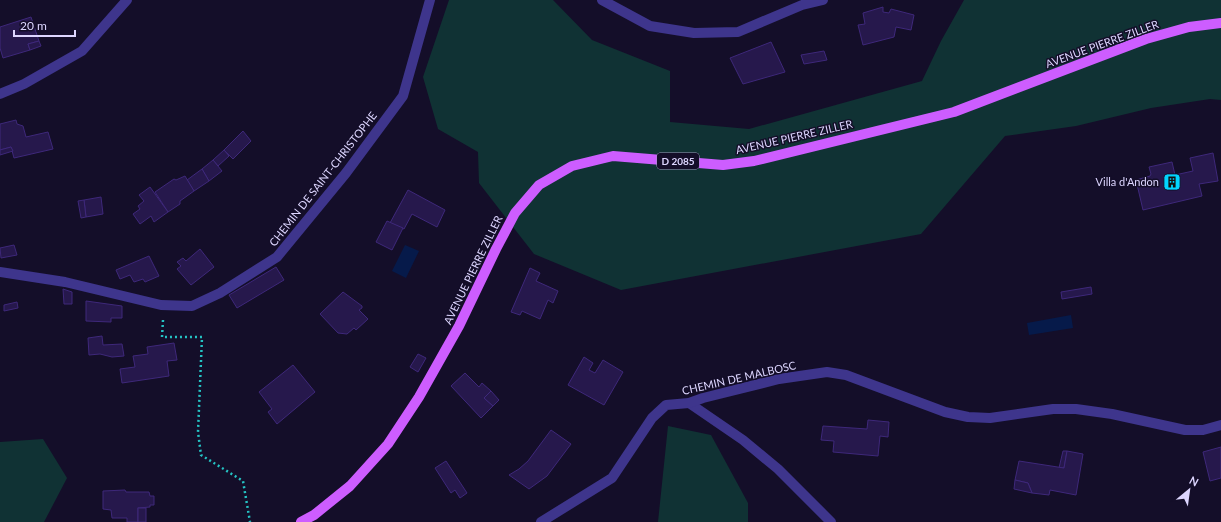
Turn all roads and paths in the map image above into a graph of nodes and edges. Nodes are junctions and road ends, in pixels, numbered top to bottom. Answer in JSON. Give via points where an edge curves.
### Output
{"nodes":[{"id":1,"x":127,"y":0,"type":"edge"},
{"id":2,"x":430,"y":0,"type":"edge"},
{"id":3,"x":602,"y":0,"type":"edge"},
{"id":4,"x":823,"y":0,"type":"edge"},
{"id":5,"x":1221,"y":24,"type":"edge"},
{"id":6,"x":0,"y":94,"type":"edge"},
{"id":7,"x":0,"y":272,"type":"edge"},
{"id":8,"x":164,"y":305,"type":"junction"},
{"id":9,"x":689,"y":403,"type":"junction"},
{"id":10,"x":1221,"y":425,"type":"edge"},
{"id":11,"x":250,"y":522,"type":"edge"},
{"id":12,"x":301,"y":522,"type":"edge"},
{"id":13,"x":541,"y":522,"type":"edge"},
{"id":14,"x":831,"y":522,"type":"edge"}],
"edges":[{"from":1,"to":6,"type":"street","via":[[82,51],[24,84]]},
{"from":2,"to":8,"type":"street","name":"CHEMIN DE SAINT-CHRISTOPHE","via":[[403,96],[346,173],[277,257],[220,293],[192,306]]},
{"from":3,"to":4,"type":"street","via":[[650,26],[694,33],[738,32],[802,5]]},
{"from":5,"to":12,"type":"main road","name":"AVENUE PIERRE ZILLER","number":"D 2085","via":[[1189,27],[1146,39],[954,112],[754,161],[723,165],[613,156],[572,166],[539,185],[515,213],[459,326],[388,444],[350,486],[314,515]]},
{"from":7,"to":8,"type":"street","name":"CHEMIN DE SAINT-CHRISTOPHE","via":[[65,282]]},
{"from":8,"to":11,"type":"path","via":[[162,337],[202,337],[198,432],[201,455],[243,481]]},
{"from":9,"to":10,"type":"street","name":"CHEMIN DE MALBOSC","via":[[779,379],[827,372],[846,375],[945,412],[968,417],[990,418],[1053,409],[1076,409],[1185,430],[1203,430]]},
{"from":9,"to":13,"type":"street","name":"CHEMIN DE MALBOSC","via":[[666,405],[652,418],[612,478]]},
{"from":9,"to":14,"type":"street","via":[[743,440],[772,464]]}]}
